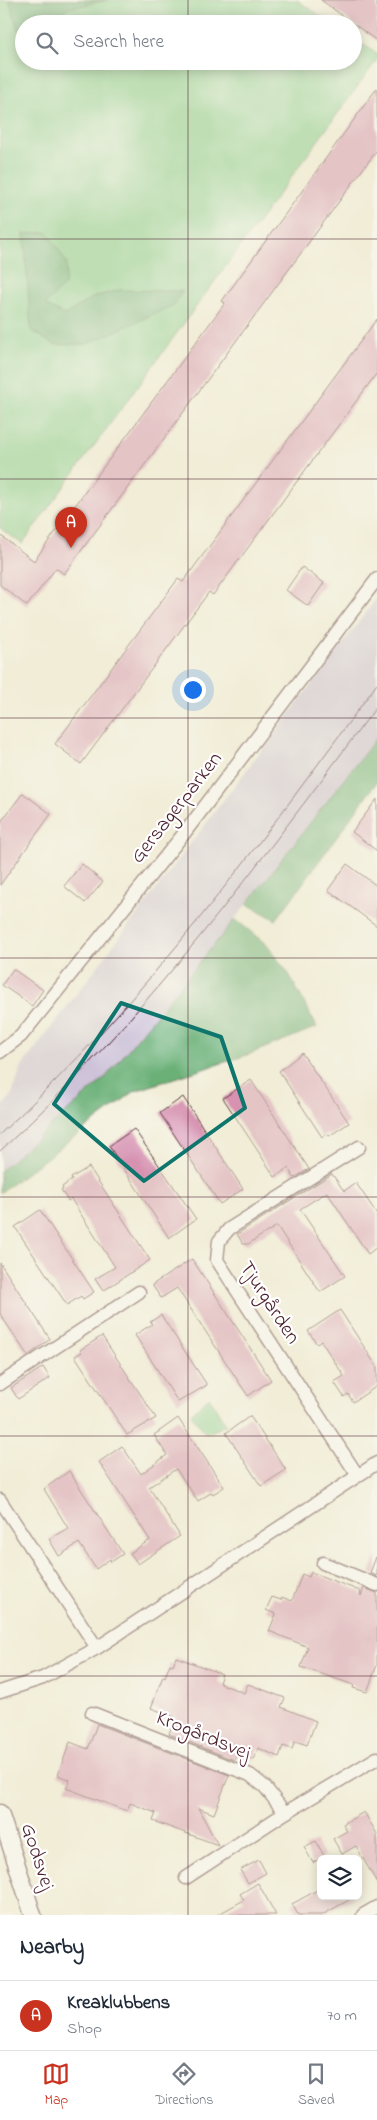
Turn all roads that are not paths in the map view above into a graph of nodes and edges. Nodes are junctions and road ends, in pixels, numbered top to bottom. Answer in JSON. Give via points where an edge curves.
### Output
{"nodes":[{"id":1,"x":377,"y":579,"type":"edge"},
{"id":2,"x":0,"y":1052,"type":"edge"},
{"id":3,"x":360,"y":1147,"type":"dead end"},
{"id":4,"x":139,"y":1292,"type":"dead end"},
{"id":5,"x":0,"y":1384,"type":"edge"},
{"id":6,"x":377,"y":1463,"type":"edge"},
{"id":7,"x":358,"y":1476,"type":"junction"},
{"id":8,"x":0,"y":1500,"type":"edge"},
{"id":9,"x":323,"y":1564,"type":"dead end"},
{"id":10,"x":377,"y":1585,"type":"edge"},
{"id":11,"x":96,"y":1648,"type":"junction"},
{"id":12,"x":0,"y":1692,"type":"edge"},
{"id":13,"x":92,"y":1713,"type":"dead end"},
{"id":14,"x":377,"y":1758,"type":"edge"},
{"id":15,"x":0,"y":1813,"type":"edge"},
{"id":16,"x":285,"y":1813,"type":"junction"},
{"id":17,"x":186,"y":1878,"type":"dead end"},
{"id":18,"x":377,"y":1907,"type":"edge"},
{"id":19,"x":32,"y":1915,"type":"edge"},
{"id":20,"x":363,"y":1915,"type":"edge"}],
"edges":[{"from":1,"to":2,"type":"street","name":"Gersagerparken","via":[[186,831],[21,1036]]},
{"from":3,"to":7,"type":"street","name":"Tjurgården","via":[[229,1229],[219,1241],[217,1260]]},
{"from":4,"to":5,"type":"street"},
{"from":6,"to":7,"type":"street"},
{"from":7,"to":11,"type":"street"},
{"from":8,"to":11,"type":"street"},
{"from":9,"to":10,"type":"street"},
{"from":11,"to":12,"type":"street","via":[[43,1678]]},
{"from":13,"to":16,"type":"street","name":"Krogårdsvej","via":[[250,1775],[265,1787]]},
{"from":14,"to":16,"type":"street"},
{"from":15,"to":19,"type":"street","name":"Godsvej"},
{"from":16,"to":17,"type":"street"},
{"from":18,"to":20,"type":"street"}]}
